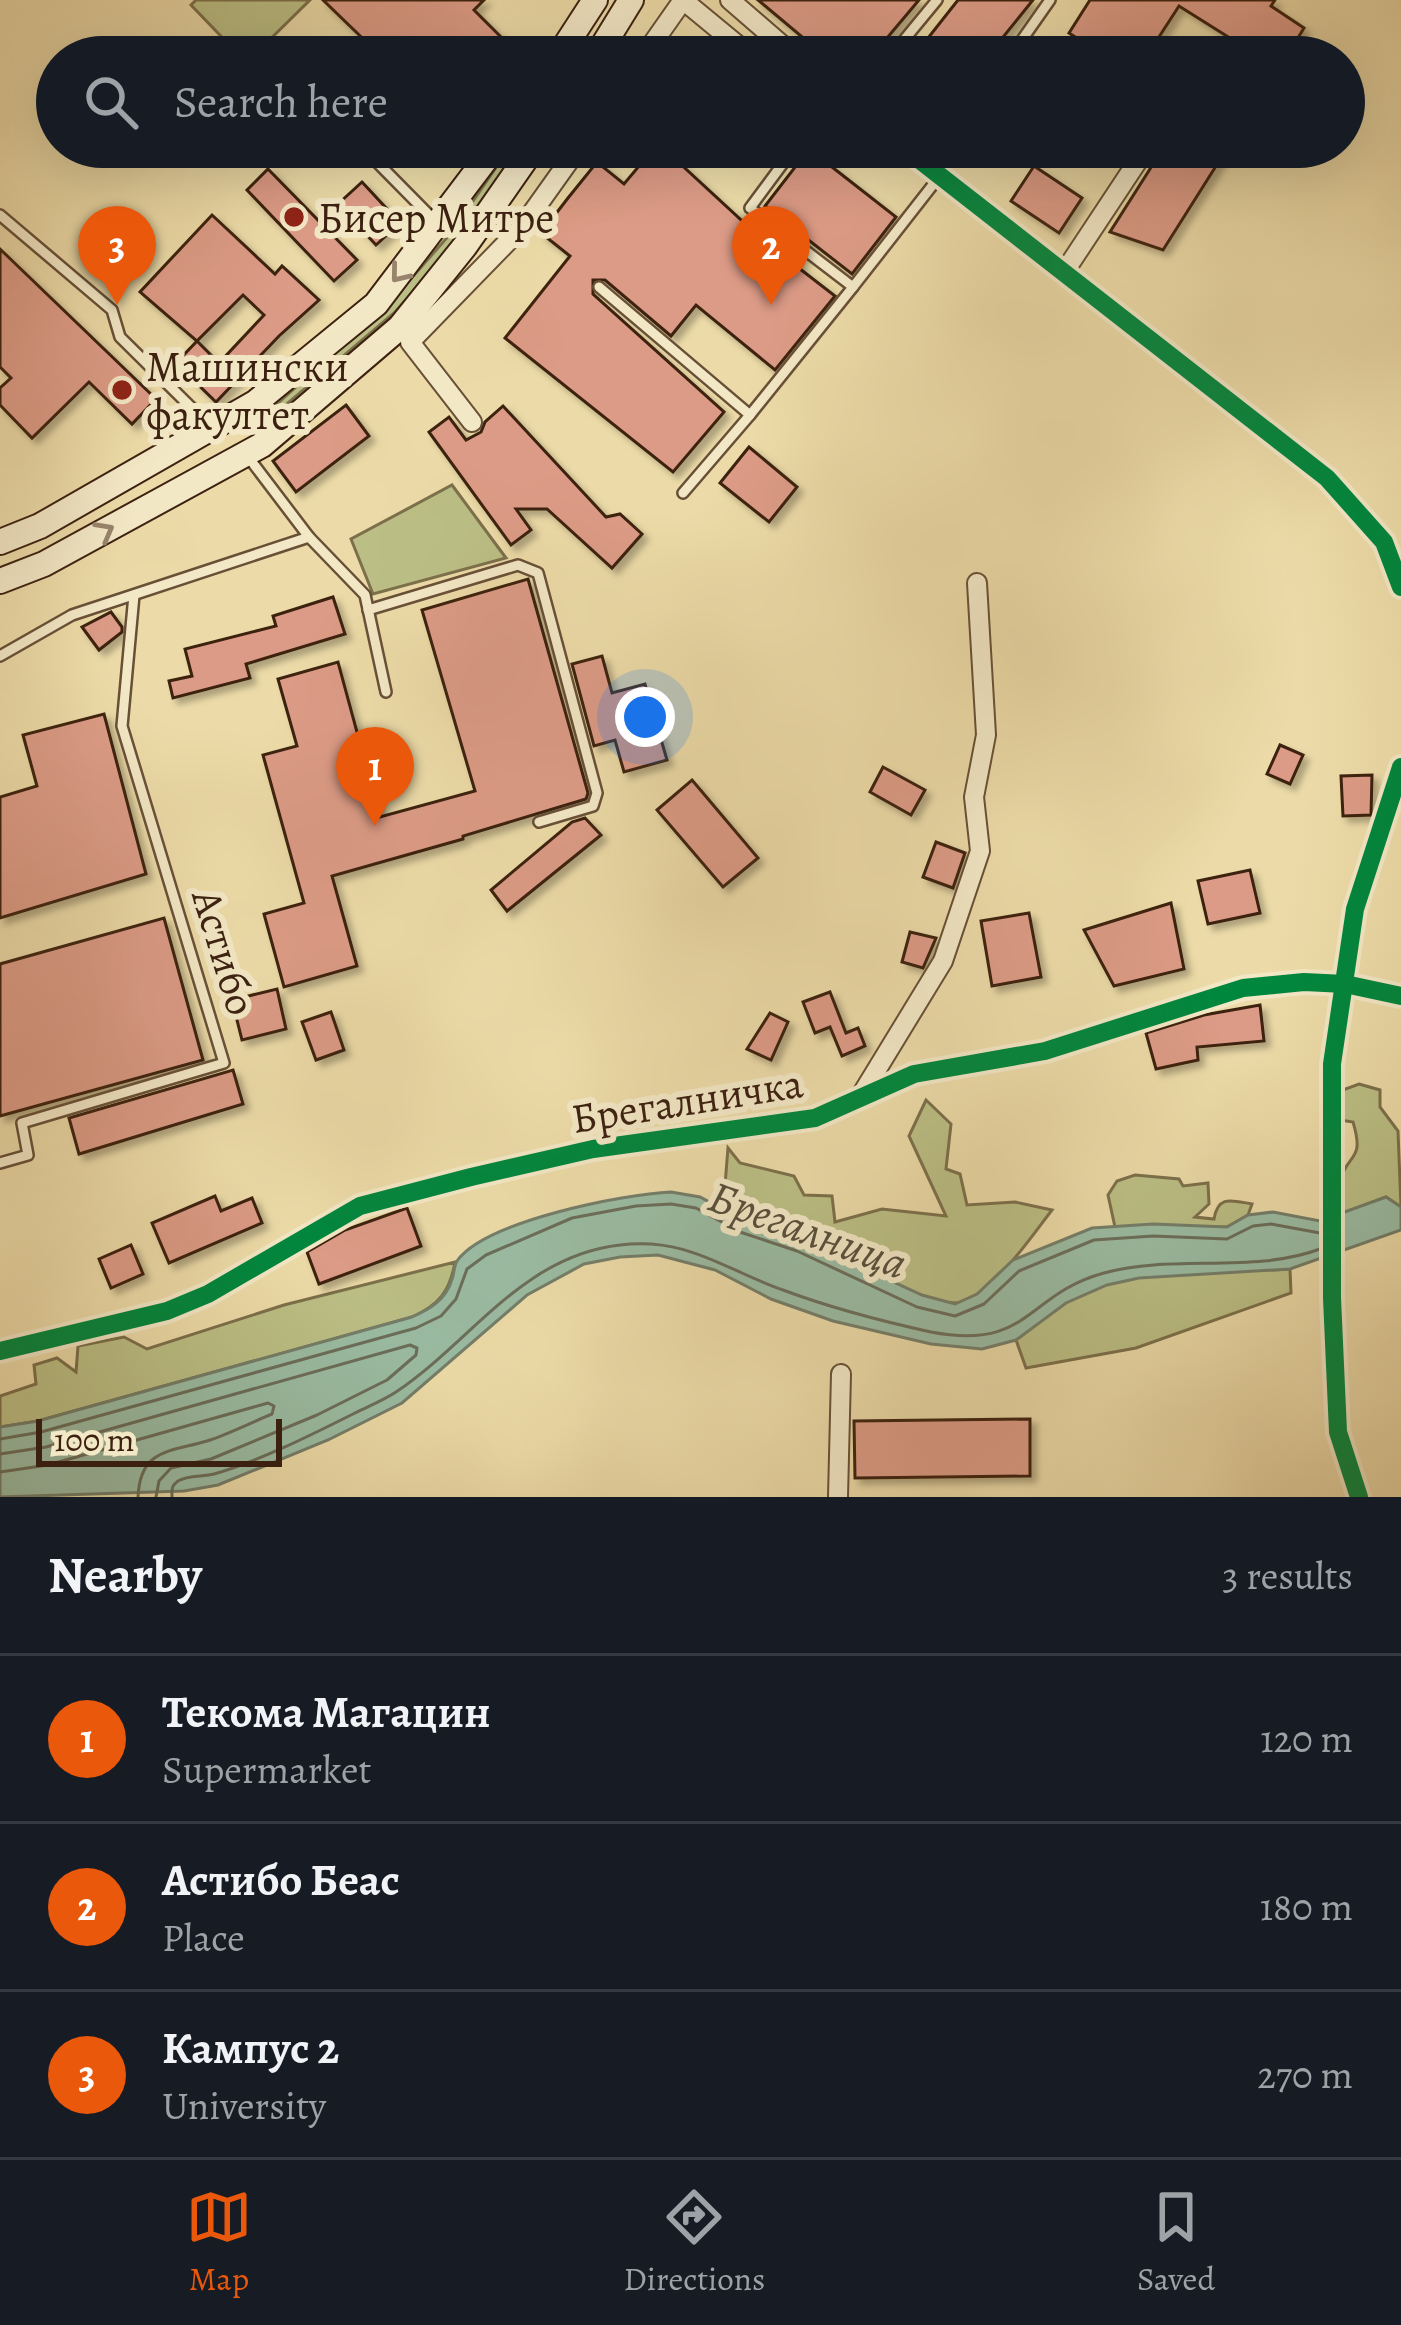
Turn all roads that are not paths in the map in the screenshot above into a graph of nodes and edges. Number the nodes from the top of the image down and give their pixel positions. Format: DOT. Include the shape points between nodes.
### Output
graph roads {
  1 [pos="596,0"];
  2 [pos="631,0"];
  3 [pos="730,0"];
  4 [pos="937,0"];
  5 [pos="1050,0"];
  6 [pos="572,36"];
  7 [pos="609,36"];
  8 [pos="658,36"];
  9 [pos="727,36"];
  10 [pos="772,36"];
  11 [pos="907,36"];
  12 [pos="1025,36"];
  13 [pos="383,168"];
  14 [pos="480,168"];
  15 [pos="519,168"];
  16 [pos="564,168"];
  17 [pos="780,168"];
  18 [pos="929,168"];
  19 [pos="936,168"];
  20 [pos="1133,168"];
  21 [pos="934,172"];
  22 [pos="0,215"];
  23 [pos="439,224"];
  24 [pos="1063,274"];
  25 [pos="599,287"];
  26 [pos="853,287"];
  27 [pos="750,415"];
  28 [pos="472,422"];
  29 [pos="219,424"];
  30 [pos="246,454"];
  31 [pos="683,493"];
  32 [pos="309,537"];
  33 [pos="0,542"];
  34 [pos="0,581"];
  35 [pos="977,583"];
  36 [pos="1401,587"];
  37 [pos="134,595"];
  38 [pos="368,610"];
  39 [pos="0,656"];
  40 [pos="386,692"];
  41 [pos="1401,767"];
  42 [pos="539,822"];
  43 [pos="1345,984"];
  44 [pos="1401,996"];
  45 [pos="858,1101"];
  46 [pos="0,1163"];
  47 [pos="0,1351"];
  48 [pos="841,1374"];
  49 [pos="838,1497"];
  50 [pos="1359,1497"];
  1 -- 6 [label="main road"];
  2 -- 7 [label="main road"];
  3 -- 10 [label="street"];
  4 -- 11 [label="lane"];
  5 -- 12 [label="lane"];
  8 -- 9 [label="street" via="683,0"];
  13 -- 23 [label="lane"];
  14 -- 23 [label="main road"];
  15 -- 30 [label="main road" via="400,327"];
  16 -- 28 [label="street" via="522,227 410,342"];
  17 -- 26 [label="lane" via="750,208"];
  18 -- 21 [label="street"];
  19 -- 21 [label="lane"];
  20 -- 24 [label="street"];
  21 -- 24 [label="street"];
  21 -- 26 [label="lane"];
  22 -- 29 [label="lane" via="112,310 120,337"];
  23 -- 29 [label="main road, one-way" via="376,304"];
  24 -- 36 [label="street" via="1327,478 1384,542"];
  25 -- 27 [label="lane"];
  26 -- 27 [label="lane"];
  27 -- 31 [label="lane"];
  29 -- 30 [label="main road"];
  29 -- 33 [label="main road"];
  30 -- 32 [label="lane"];
  34 -- 30 [label="main road, one-way"];
  32 -- 37 [label="lane"];
  32 -- 38 [label="lane" via="365,596"];
  35 -- 45 [label="street" via="986,735 974,797 980,850 943,961"];
  37 -- 39 [label="lane" via="72,615"];
  37 -- 46 [label="lane, Астибо" via="122,726 224,1064 22,1123 28,1155"];
  38 -- 40 [label="lane"];
  38 -- 42 [label="lane" via="518,566 538,573 597,793 592,806"];
  41 -- 43 [label="street" via="1354,909"];
  43 -- 44 [label="street, Брегалничка"];
  43 -- 45 [label="street, Брегалничка" via="1243,988 1045,1052 914,1074"];
  43 -- 50 [label="street" via="1332,1064 1332,1298 1338,1432"];
  45 -- 47 [label="street, Брегалничка" via="787,1124 593,1149 380,1200 208,1294"];
  48 -- 49 [label="street"];
}
